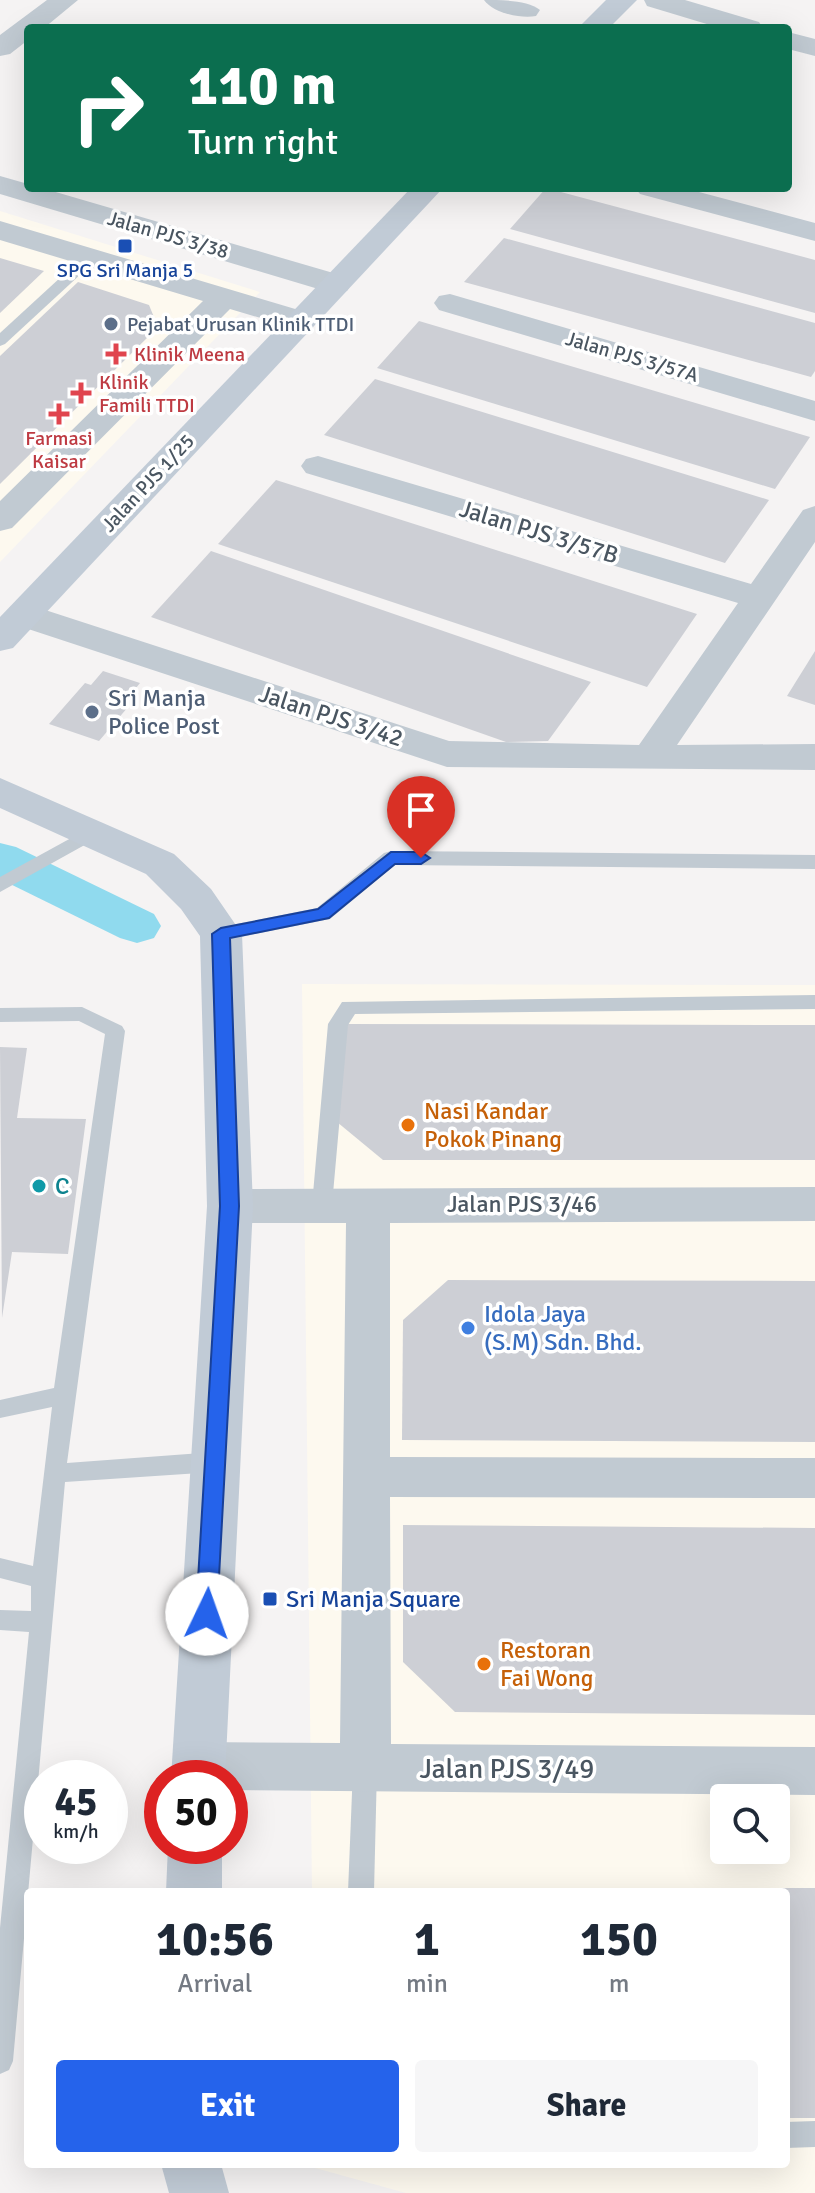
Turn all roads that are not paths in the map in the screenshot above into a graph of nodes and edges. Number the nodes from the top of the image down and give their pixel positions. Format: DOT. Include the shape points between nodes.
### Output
graph roads {
  1 [pos="64,0"];
  2 [pos="497,0"];
  3 [pos="623,0"];
  4 [pos="657,0"];
  5 [pos="526,10"];
  6 [pos="35,24"];
  7 [pos="596,24"];
  8 [pos="736,24"];
  9 [pos="792,41"];
  10 [pos="815,48"];
  11 [pos="0,185"];
  12 [pos="424,192"];
  13 [pos="665,192"];
  14 [pos="0,230"];
  15 [pos="815,232"];
  16 [pos="91,257"];
  17 [pos="336,284"];
  18 [pos="224,298"];
  19 [pos="450,303"];
  20 [pos="301,321"];
  21 [pos="0,341"];
  22 [pos="815,411"];
  23 [pos="318,466"];
  24 [pos="815,517"];
  25 [pos="0,520"];
  26 [pos="759,598"];
  27 [pos="12,627"];
  28 [pos="815,757"];
  29 [pos="649,758"];
  30 [pos="0,792"];
  31 [pos="93,832"];
  32 [pos="815,862"];
  33 [pos="0,885"];
  34 [pos="221,934"];
  35 [pos="815,1002"];
  36 [pos="0,1015"];
  37 [pos="815,1204"];
  38 [pos="345,1205"];
  39 [pos="230,1206"];
  40 [pos="64,1395"];
  41 [pos="0,1409"];
  42 [pos="215,1462"];
  43 [pos="57,1473"];
  44 [pos="367,1477"];
  45 [pos="815,1478"];
  46 [pos="0,1568"];
  47 [pos="43,1579"];
  48 [pos="0,1620"];
  49 [pos="42,1622"];
  50 [pos="199,1760"];
  51 [pos="365,1768"];
  52 [pos="248,1771"];
  53 [pos="815,1771"];
  54 [pos="195,1864"];
  55 [pos="194,1888"];
  56 [pos="361,1888"];
  57 [pos="8,1910"];
  58 [pos="0,2061"];
  59 [pos="815,2134"];
  60 [pos="790,2135"];
  61 [pos="192,2168"];
  62 [pos="199,2193"];
  1 -- 6 [label="street"];
  2 -- 5 [label="street"];
  3 -- 7 [label="main road"];
  4 -- 8 [label="street"];
  9 -- 10 [label="street"];
  11 -- 17 [label="street, Jalan PJS 3/38"];
  12 -- 17 [label="main road, Jalan PJS 1/25"];
  13 -- 15 [label="street"];
  14 -- 16 [label="street, Jalan PJS 3/38"];
  16 -- 18 [label="street, Jalan PJS 3/38"];
  16 -- 21 [label="lane"];
  17 -- 20 [label="main road, Jalan PJS 1/25"];
  18 -- 20 [label="street, Jalan PJS 3/38"];
  18 -- 25 [label="street"];
  19 -- 22 [label="street, Jalan PJS 3/57A"];
  20 -- 27 [label="main road, Jalan PJS 1/25"];
  23 -- 26 [label="street, Jalan PJS 3/57B"];
  24 -- 26 [label="street"];
  26 -- 29 [label="street"];
  27 -- 29 [label="street, Jalan PJS 3/42" via="447,754"];
  28 -- 29 [label="street, Jalan PJS 3/42"];
  30 -- 31 [label="main road"];
  31 -- 33 [label="lane"];
  31 -- 34 [label="main road" via="160,864 196,899"];
  32 -- 34 [label="lane" via="391,858 323,914"];
  34 -- 39 [label="main road"];
  35 -- 38 [label="lane" via="349,1007 338,1024"];
  36 -- 40 [label="lane" via="82,1014 115,1031"];
  37 -- 38 [label="street, Jalan PJS 3/46"];
  38 -- 39 [label="street, Jalan PJS 3/46"];
  38 -- 44 [label="street"];
  39 -- 42 [label="main road"];
  40 -- 41 [label="lane"];
  40 -- 43 [label="lane"];
  42 -- 43 [label="lane"];
  42 -- 50 [label="main road"];
  43 -- 47 [label="lane"];
  44 -- 45 [label="street"];
  44 -- 51 [label="street"];
  46 -- 47 [label="lane"];
  47 -- 49 [label="lane"];
  48 -- 49 [label="lane"];
  49 -- 57 [label="lane"];
  51 -- 52 [label="street, Jalan PJS 3/49"];
  51 -- 53 [label="street, Jalan PJS 3/49"];
  51 -- 56 [label="lane"];
  54 -- 55 [label="main road"];
  57 -- 58 [label="lane"];
  59 -- 60 [label="lane"];
  61 -- 62 [label="main road"];
}
